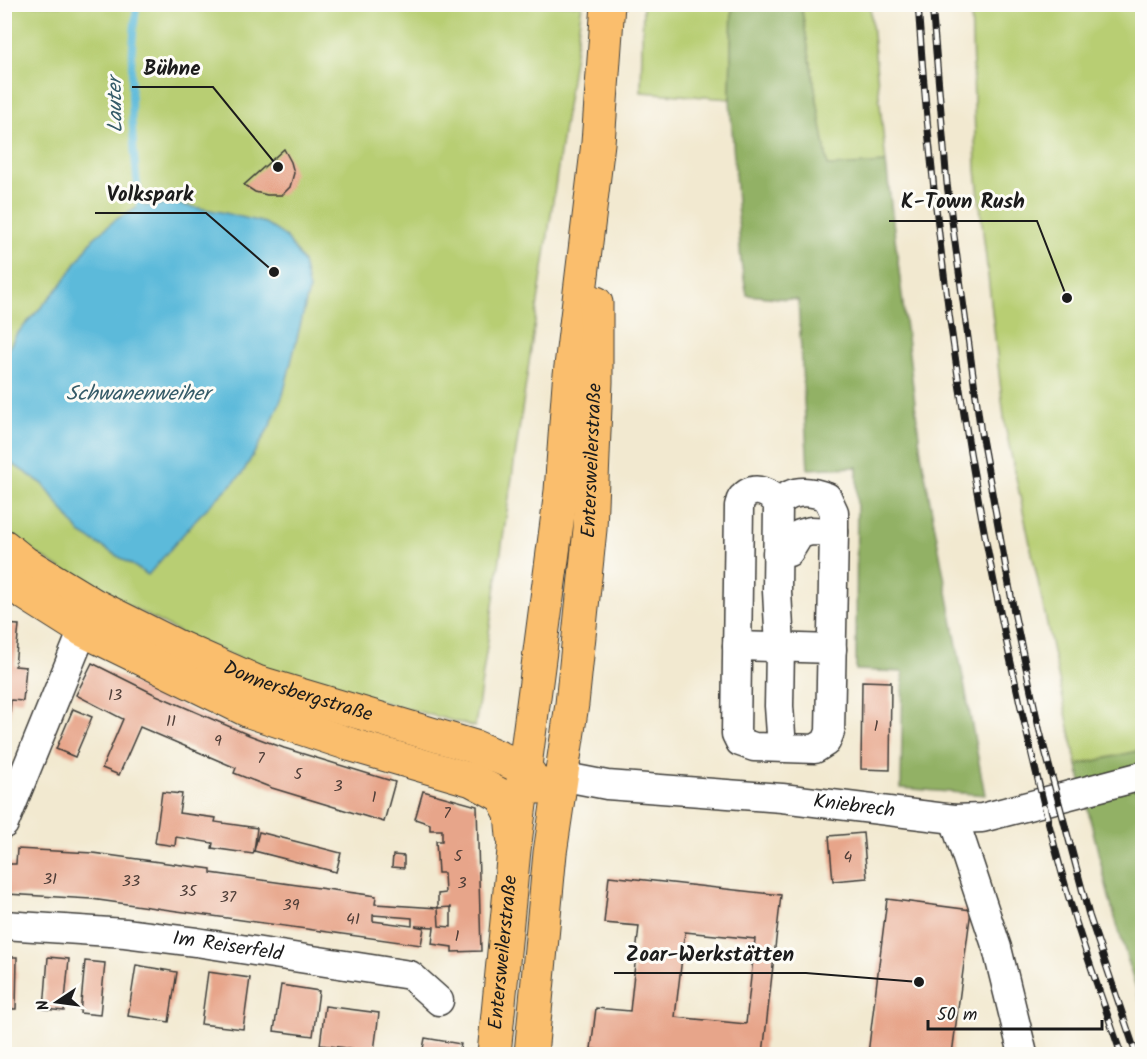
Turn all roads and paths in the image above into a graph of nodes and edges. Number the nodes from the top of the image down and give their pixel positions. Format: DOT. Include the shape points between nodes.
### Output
graph roads {
  1 [pos="608,4"];
  2 [pos="598,143"];
  3 [pos="778,504"];
  4 [pos="834,532"];
  5 [pos="4,546"];
  6 [pos="777,553"];
  7 [pos="4,580"];
  8 [pos="83,630"];
  9 [pos="737,646"];
  10 [pos="780,647"];
  11 [pos="832,649"];
  12 [pos="782,748"];
  13 [pos="526,770"];
  14 [pos="560,776"];
  15 [pos="1143,776"];
  16 [pos="472,780"];
  17 [pos="954,819"];
  18 [pos="4,824"];
  19 [pos="514,850"];
  20 [pos="550,853"];
  21 [pos="4,925"];
  22 [pos="439,1001"];
  23 [pos="494,1054"];
  24 [pos="531,1054"];
  25 [pos="1023,1054"];
  1 -- 2 [label="main road, Entersweilerstraße"];
  2 -- 13 [label="main road, Entersweilerstraße"];
  2 -- 14 [label="main road, Entersweilerstraße" via="590,529 572,704"];
  3 -- 4 [label="street" via="785,496 798,492 827,496 834,512"];
  3 -- 6 [label="street"];
  3 -- 9 [label="street" via="773,496 752,491 743,496 739,506"];
  4 -- 6 [label="street" via="800,534 789,552"];
  4 -- 11 [label="street"];
  5 -- 13 [label="main road, Donnersbergstraße" via="94,605 257,682 475,747"];
  6 -- 10 [label="street"];
  7 -- 8 [label="main road, Donnersbergstraße"];
  8 -- 16 [label="main road, Donnersbergstraße" via="249,711"];
  8 -- 18 [label="street"];
  9 -- 10 [label="street"];
  9 -- 12 [label="street" via="736,734 740,742 754,747"];
  10 -- 11 [label="street"];
  10 -- 12 [label="street"];
  11 -- 12 [label="street" via="830,732 826,742 815,749"];
  13 -- 14 [label="main road"];
  13 -- 16 [label="main road"];
  13 -- 19 [label="main road, Entersweilerstraße"];
  13 -- 20 [label="main road" via="546,805"];
  14 -- 17 [label="street, Kniebrech" via="607,785 782,798"];
  14 -- 20 [label="main road, Entersweilerstraße"];
  15 -- 17 [label="street, Kniebrech" via="982,818"];
  16 -- 19 [label="main road, Donnersbergstraße" via="502,796 511,813"];
  17 -- 25 [label="street" via="997,948"];
  19 -- 23 [label="main road, Entersweilerstraße"];
  20 -- 24 [label="main road, Entersweilerstraße"];
  21 -- 22 [label="street, Im Reiserfeld" via="125,933 410,975"];
}
